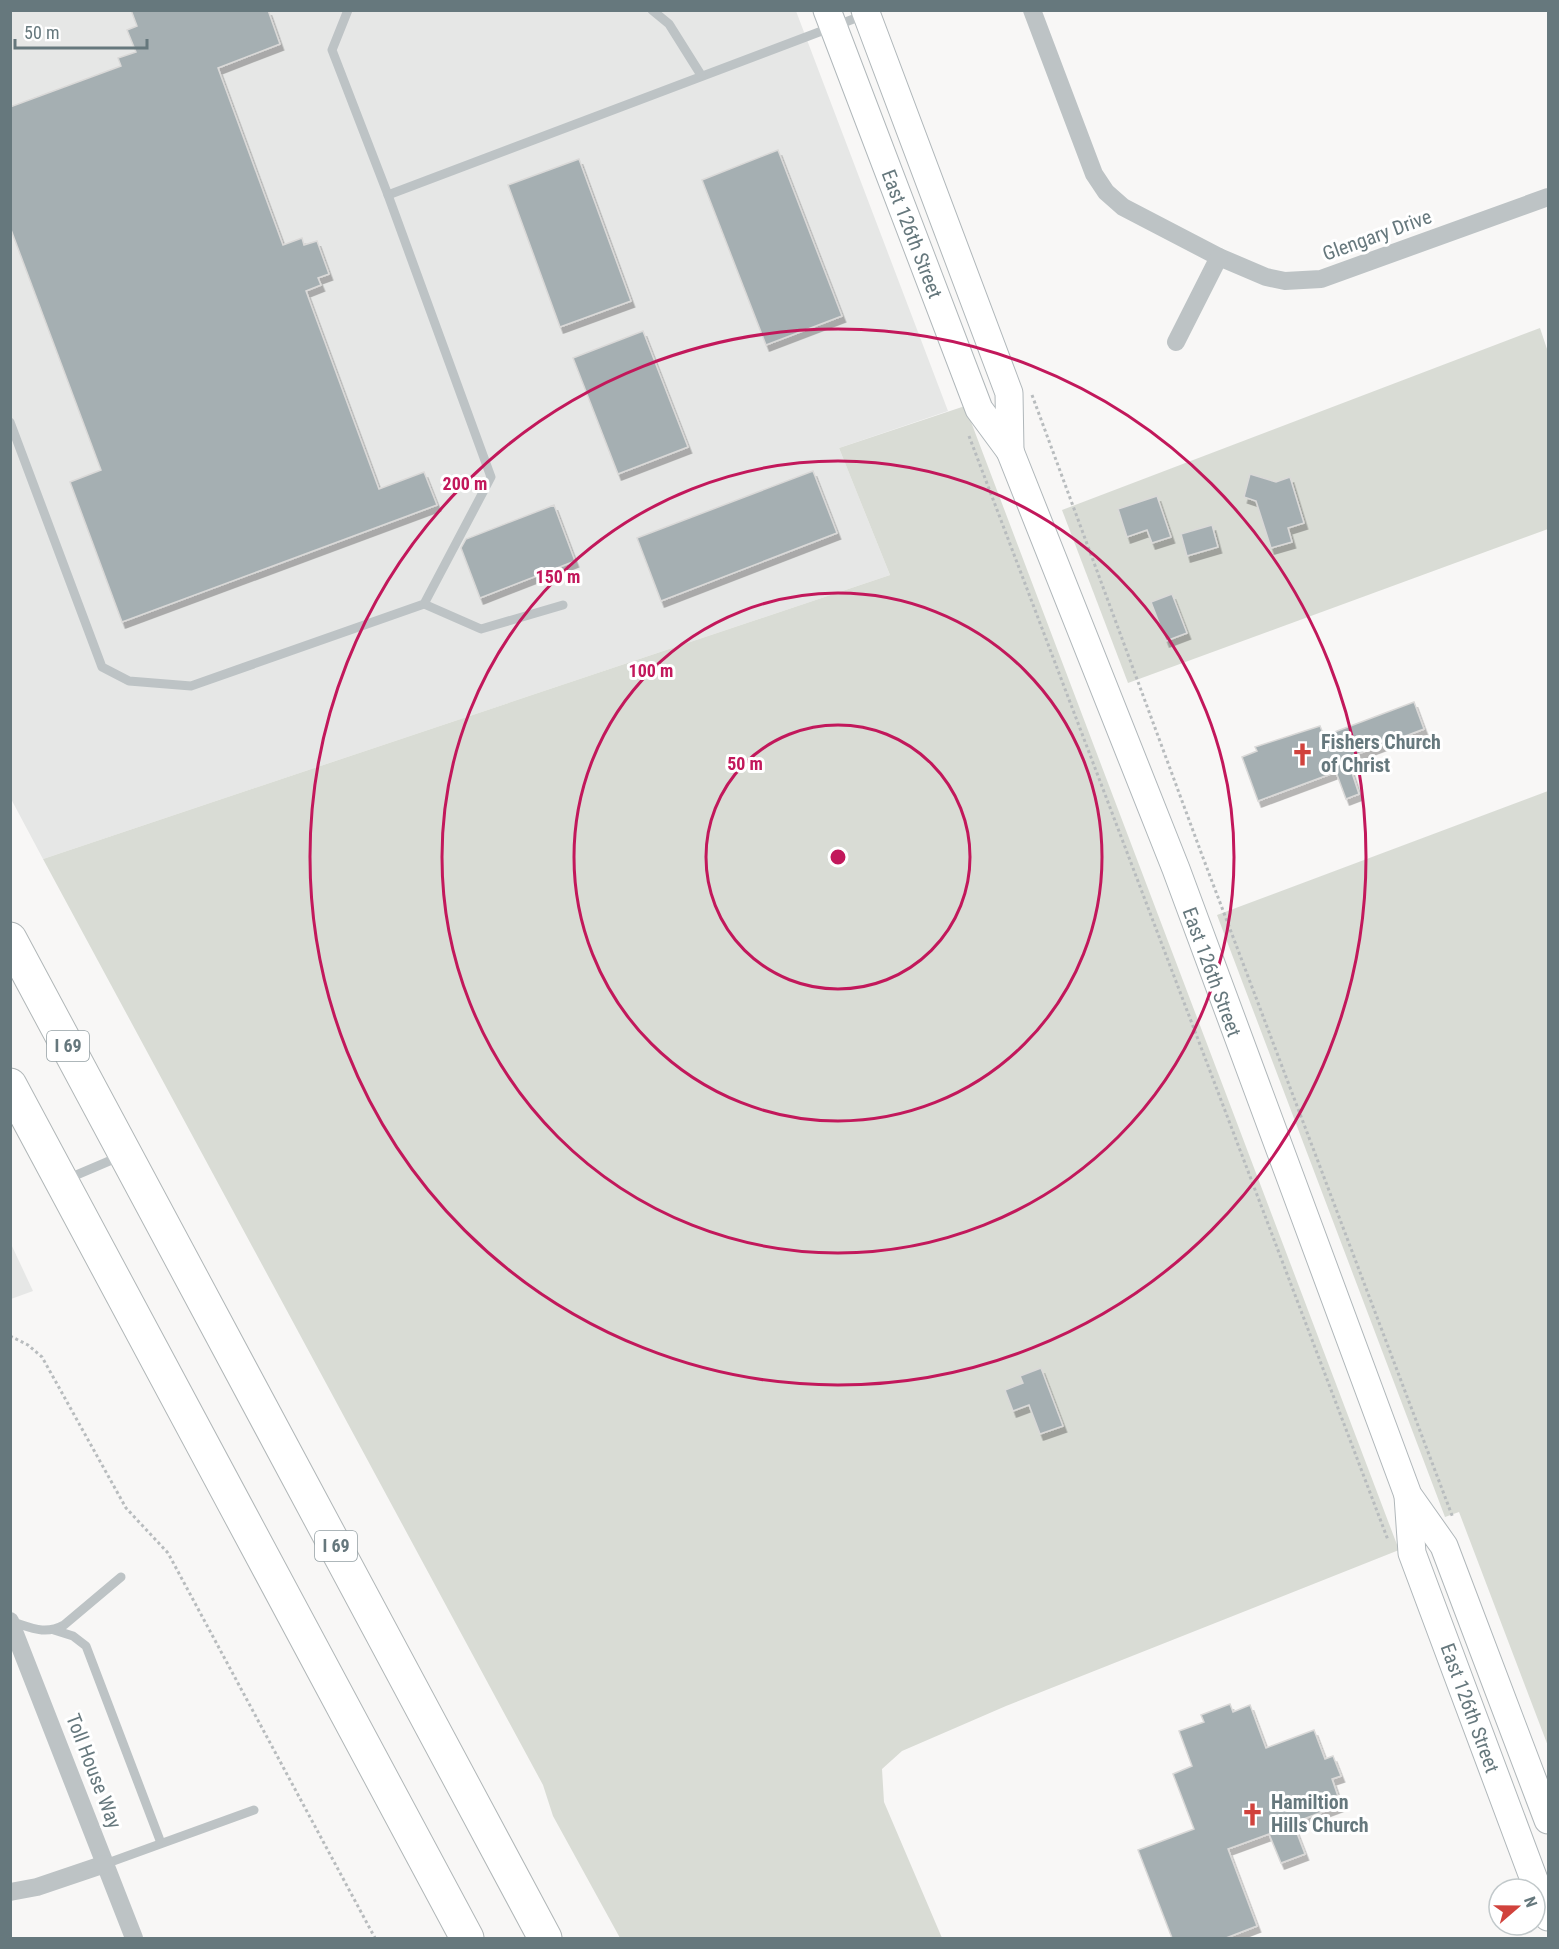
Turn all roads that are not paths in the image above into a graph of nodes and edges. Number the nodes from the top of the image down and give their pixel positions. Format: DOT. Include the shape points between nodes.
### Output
graph roads {
  1 [pos="348,10"];
  2 [pos="652,10"];
  3 [pos="1032,10"];
  4 [pos="868,12"];
  5 [pos="830,18"];
  6 [pos="701,75"];
  7 [pos="388,195"];
  8 [pos="1548,197"];
  9 [pos="1219,257"];
  10 [pos="1176,342"];
  11 [pos="10,422"];
  12 [pos="1010,452"];
  13 [pos="424,604"];
  14 [pos="563,606"];
  15 [pos="10,939"];
  16 [pos="10,1085"];
  17 [pos="126,1154"];
  18 [pos="62,1181"];
  19 [pos="1408,1495"];
  20 [pos="121,1576"];
  21 [pos="12,1621"];
  22 [pos="54,1630"];
  23 [pos="254,1810"];
  24 [pos="1548,1820"];
  25 [pos="161,1844"];
  26 [pos="105,1864"];
  27 [pos="10,1892"];
  28 [pos="1548,1917"];
  29 [pos="134,1938"];
  30 [pos="467,1938"];
  31 [pos="545,1938"];
  1 -- 7 [label="lane" via="332,50"];
  2 -- 6 [label="lane" via="669,24"];
  3 -- 9 [label="street, Glengary Drive" via="1094,174 1106,192 1123,207"];
  4 -- 5 [label="lane"];
  4 -- 12 [label="main road, East 126th Street" via="1009,393"];
  5 -- 6 [label="lane"];
  5 -- 12 [label="main road, East 126th Street" via="979,409"];
  6 -- 7 [label="lane"];
  7 -- 13 [label="lane" via="491,477"];
  8 -- 9 [label="street, Glengary Drive" via="1321,279 1285,281 1266,277"];
  9 -- 10 [label="street"];
  11 -- 13 [label="lane" via="102,667 129,681 191,686"];
  12 -- 19 [label="main road, East 126th Street" via="1176,869"];
  13 -- 14 [label="lane" via="481,629"];
  15 -- 17 [label="highway, I 69"];
  16 -- 18 [label="highway"];
  17 -- 18 [label="lane"];
  17 -- 31 [label="highway, I 69"];
  18 -- 30 [label="highway"];
  19 -- 24 [label="main road, East 126th Street" via="1444,1546"];
  19 -- 28 [label="main road, East 126th Street" via="1412,1553"];
  20 -- 22 [label="lane"];
  21 -- 22 [label="lane" via="44,1632"];
  21 -- 26 [label="street, Toll House Way"];
  22 -- 25 [label="lane" via="73,1636 86,1646"];
  23 -- 25 [label="lane"];
  25 -- 26 [label="lane"];
  26 -- 27 [label="street" via="38,1887"];
  26 -- 29 [label="street, Toll House Way"];
}
